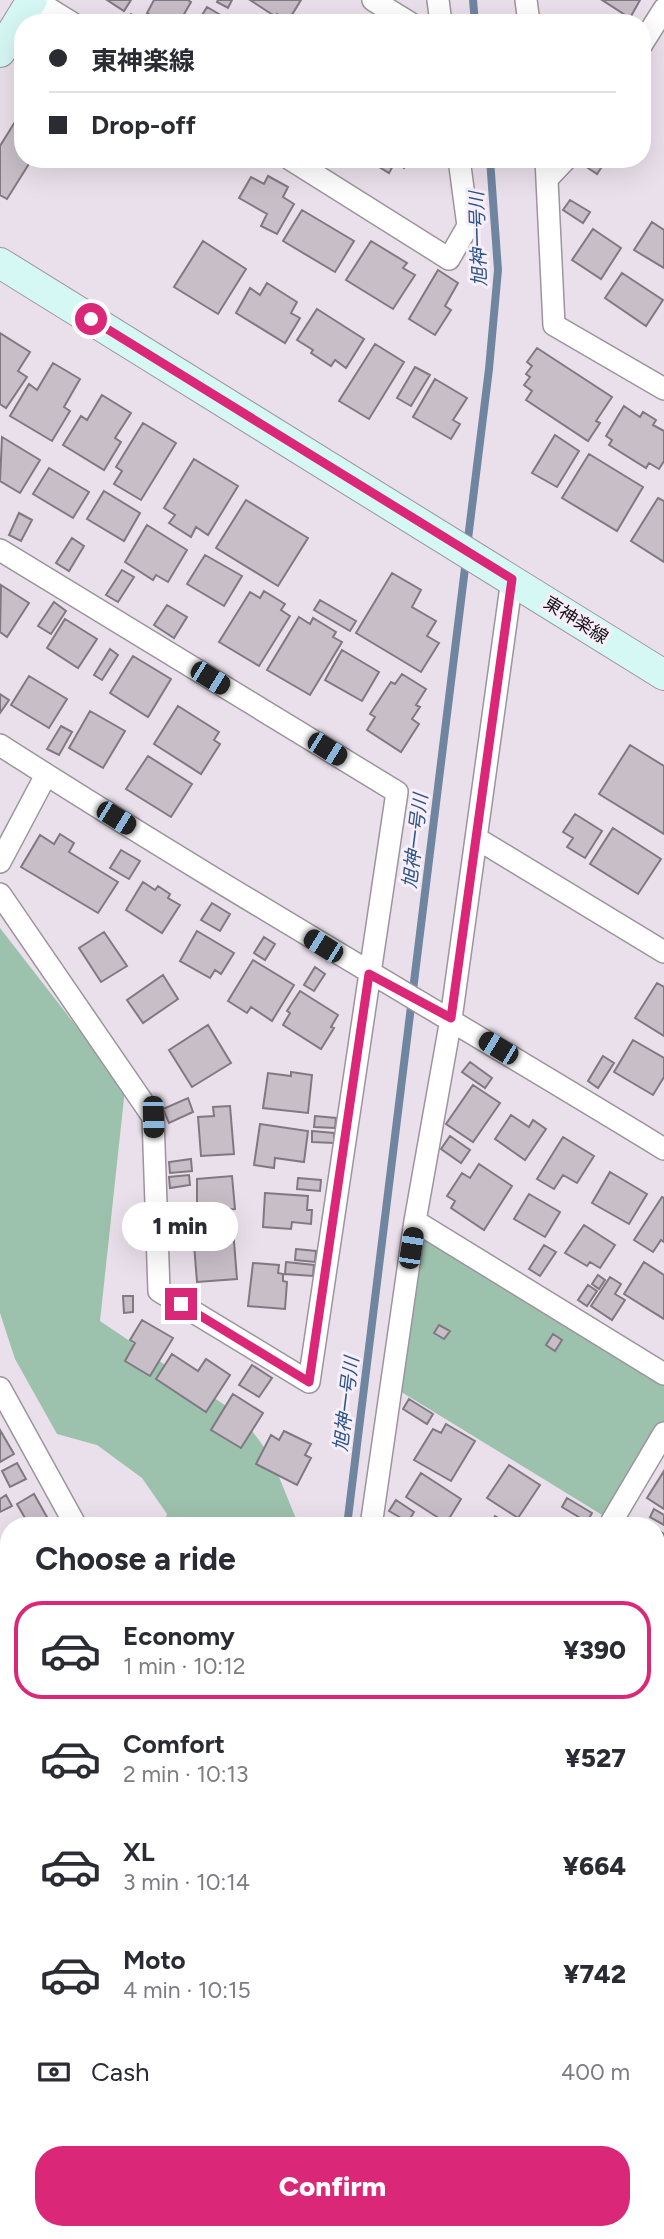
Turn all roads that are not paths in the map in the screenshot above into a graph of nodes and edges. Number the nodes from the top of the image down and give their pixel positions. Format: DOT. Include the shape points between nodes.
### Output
graph roads {
  1 [pos="33,0"];
  2 [pos="373,0"];
  3 [pos="664,9"];
  4 [pos="57,14"];
  5 [pos="396,14"];
  6 [pos="14,30"];
  7 [pos="651,30"];
  8 [pos="0,52"];
  9 [pos="304,168"];
  10 [pos="460,168"];
  11 [pos="547,169"];
  12 [pos="0,263"];
  13 [pos="663,386"];
  14 [pos="0,550"];
  15 [pos="500,572"];
  16 [pos="664,675"];
  17 [pos="0,745"];
  18 [pos="46,775"];
  19 [pos="476,838"];
  20 [pos="0,862"];
  21 [pos="0,894"];
  22 [pos="664,952"];
  23 [pos="369,974"];
  24 [pos="451,1018"];
  25 [pos="664,1149"];
  26 [pos="415,1221"];
  27 [pos="664,1374"];
  28 [pos="0,1388"];
  29 [pos="664,1433"];
  30 [pos="71,1517"];
  31 [pos="372,1517"];
  32 [pos="614,1517"];
  1 -- 4 [label="street"];
  2 -- 5 [label="street"];
  3 -- 7 [label="street"];
  6 -- 8 [label="main road"];
  9 -- 10 [label="street" via="449,259 468,226"];
  11 -- 13 [label="street" via="554,324"];
  12 -- 15 [label="main road, 東神楽線"];
  14 -- 23 [label="street" via="397,792"];
  15 -- 16 [label="main road, 東神楽線"];
  15 -- 19 [label="street"];
  17 -- 18 [label="street"];
  18 -- 20 [label="street"];
  18 -- 23 [label="street"];
  19 -- 22 [label="street"];
  19 -- 24 [label="street"];
  21 -- 23 [label="street" via="153,1117 159,1291 309,1382"];
  23 -- 24 [label="street"];
  24 -- 25 [label="street"];
  24 -- 26 [label="street"];
  26 -- 27 [label="street"];
  26 -- 31 [label="street"];
  28 -- 30 [label="street"];
  29 -- 32 [label="street"];
}
